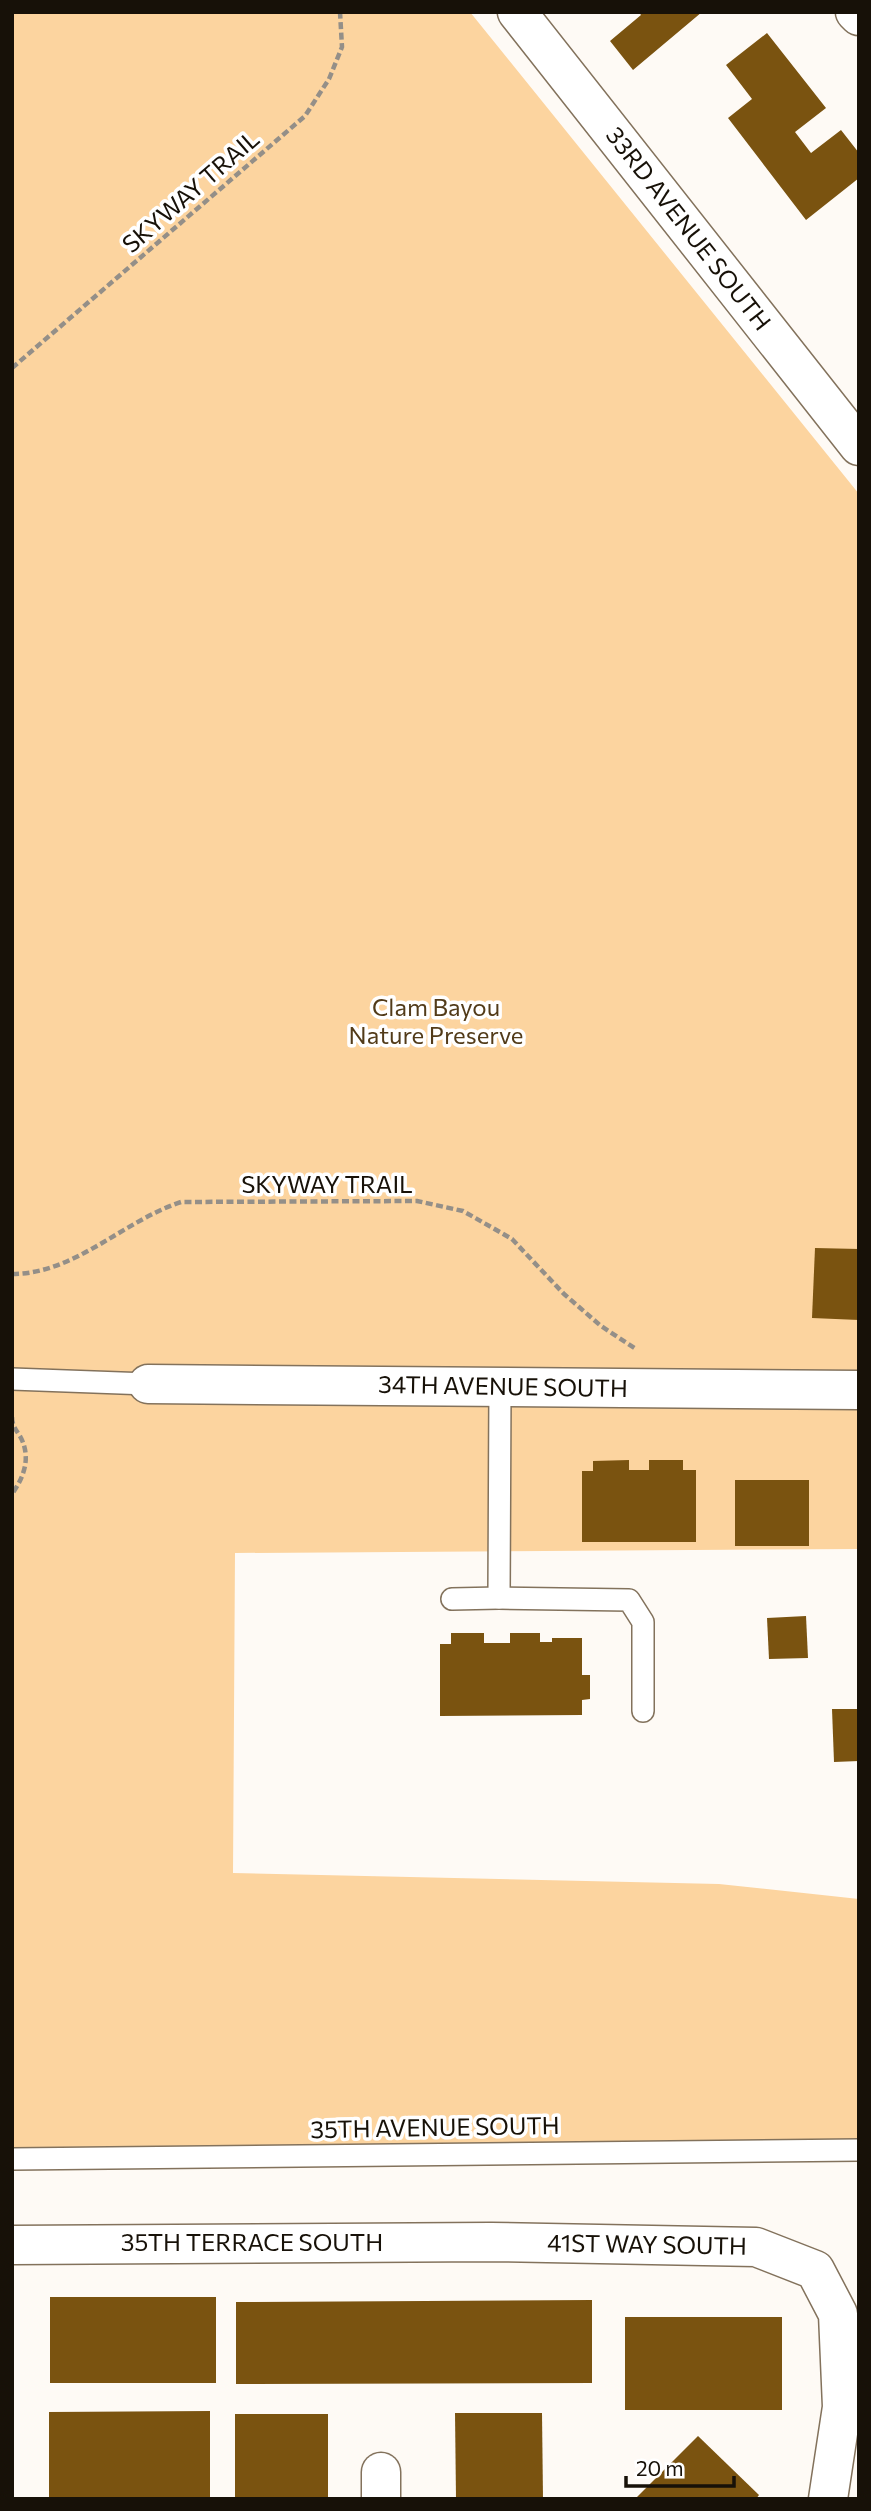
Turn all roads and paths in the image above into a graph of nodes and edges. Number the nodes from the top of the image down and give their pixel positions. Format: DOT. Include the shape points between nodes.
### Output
graph roads {
  1 [pos="340,12"];
  2 [pos="517,12"];
  3 [pos="12,368"];
  4 [pos="859,446"];
  5 [pos="12,1275"];
  6 [pos="640,1351"];
  7 [pos="12,1379"];
  8 [pos="148,1384"];
  9 [pos="499,1387"];
  10 [pos="859,1391"];
  11 [pos="12,1417"];
  12 [pos="12,1494"];
  13 [pos="499,1598"];
  14 [pos="452,1599"];
  15 [pos="643,1711"];
  16 [pos="859,2150"];
  17 [pos="12,2159"];
  18 [pos="492,2242"];
  19 [pos="12,2245"];
  20 [pos="828,2499"];
  1 -- 3 [label="path, SKYWAY TRAIL" via="342,47 329,79 305,116"];
  2 -- 4 [label="street, 33RD AVENUE SOUTH"];
  5 -- 6 [label="path, SKYWAY TRAIL" via="67,1262 181,1202 417,1201 463,1211 512,1240 564,1294"];
  7 -- 8 [label="lane"];
  8 -- 9 [label="street, 34TH AVENUE SOUTH"];
  9 -- 10 [label="street, 34TH AVENUE SOUTH"];
  9 -- 13 [label="lane"];
  11 -- 12 [label="path" via="26,1462"];
  13 -- 14 [label="lane"];
  13 -- 15 [label="lane" via="629,1600 643,1622"];
  16 -- 17 [label="lane, 35TH AVENUE SOUTH"];
  18 -- 19 [label="street, 35TH TERRACE SOUTH"];
  18 -- 20 [label="street, 41ST WAY SOUTH" via="756,2247 814,2270 838,2314 842,2407"];
}
